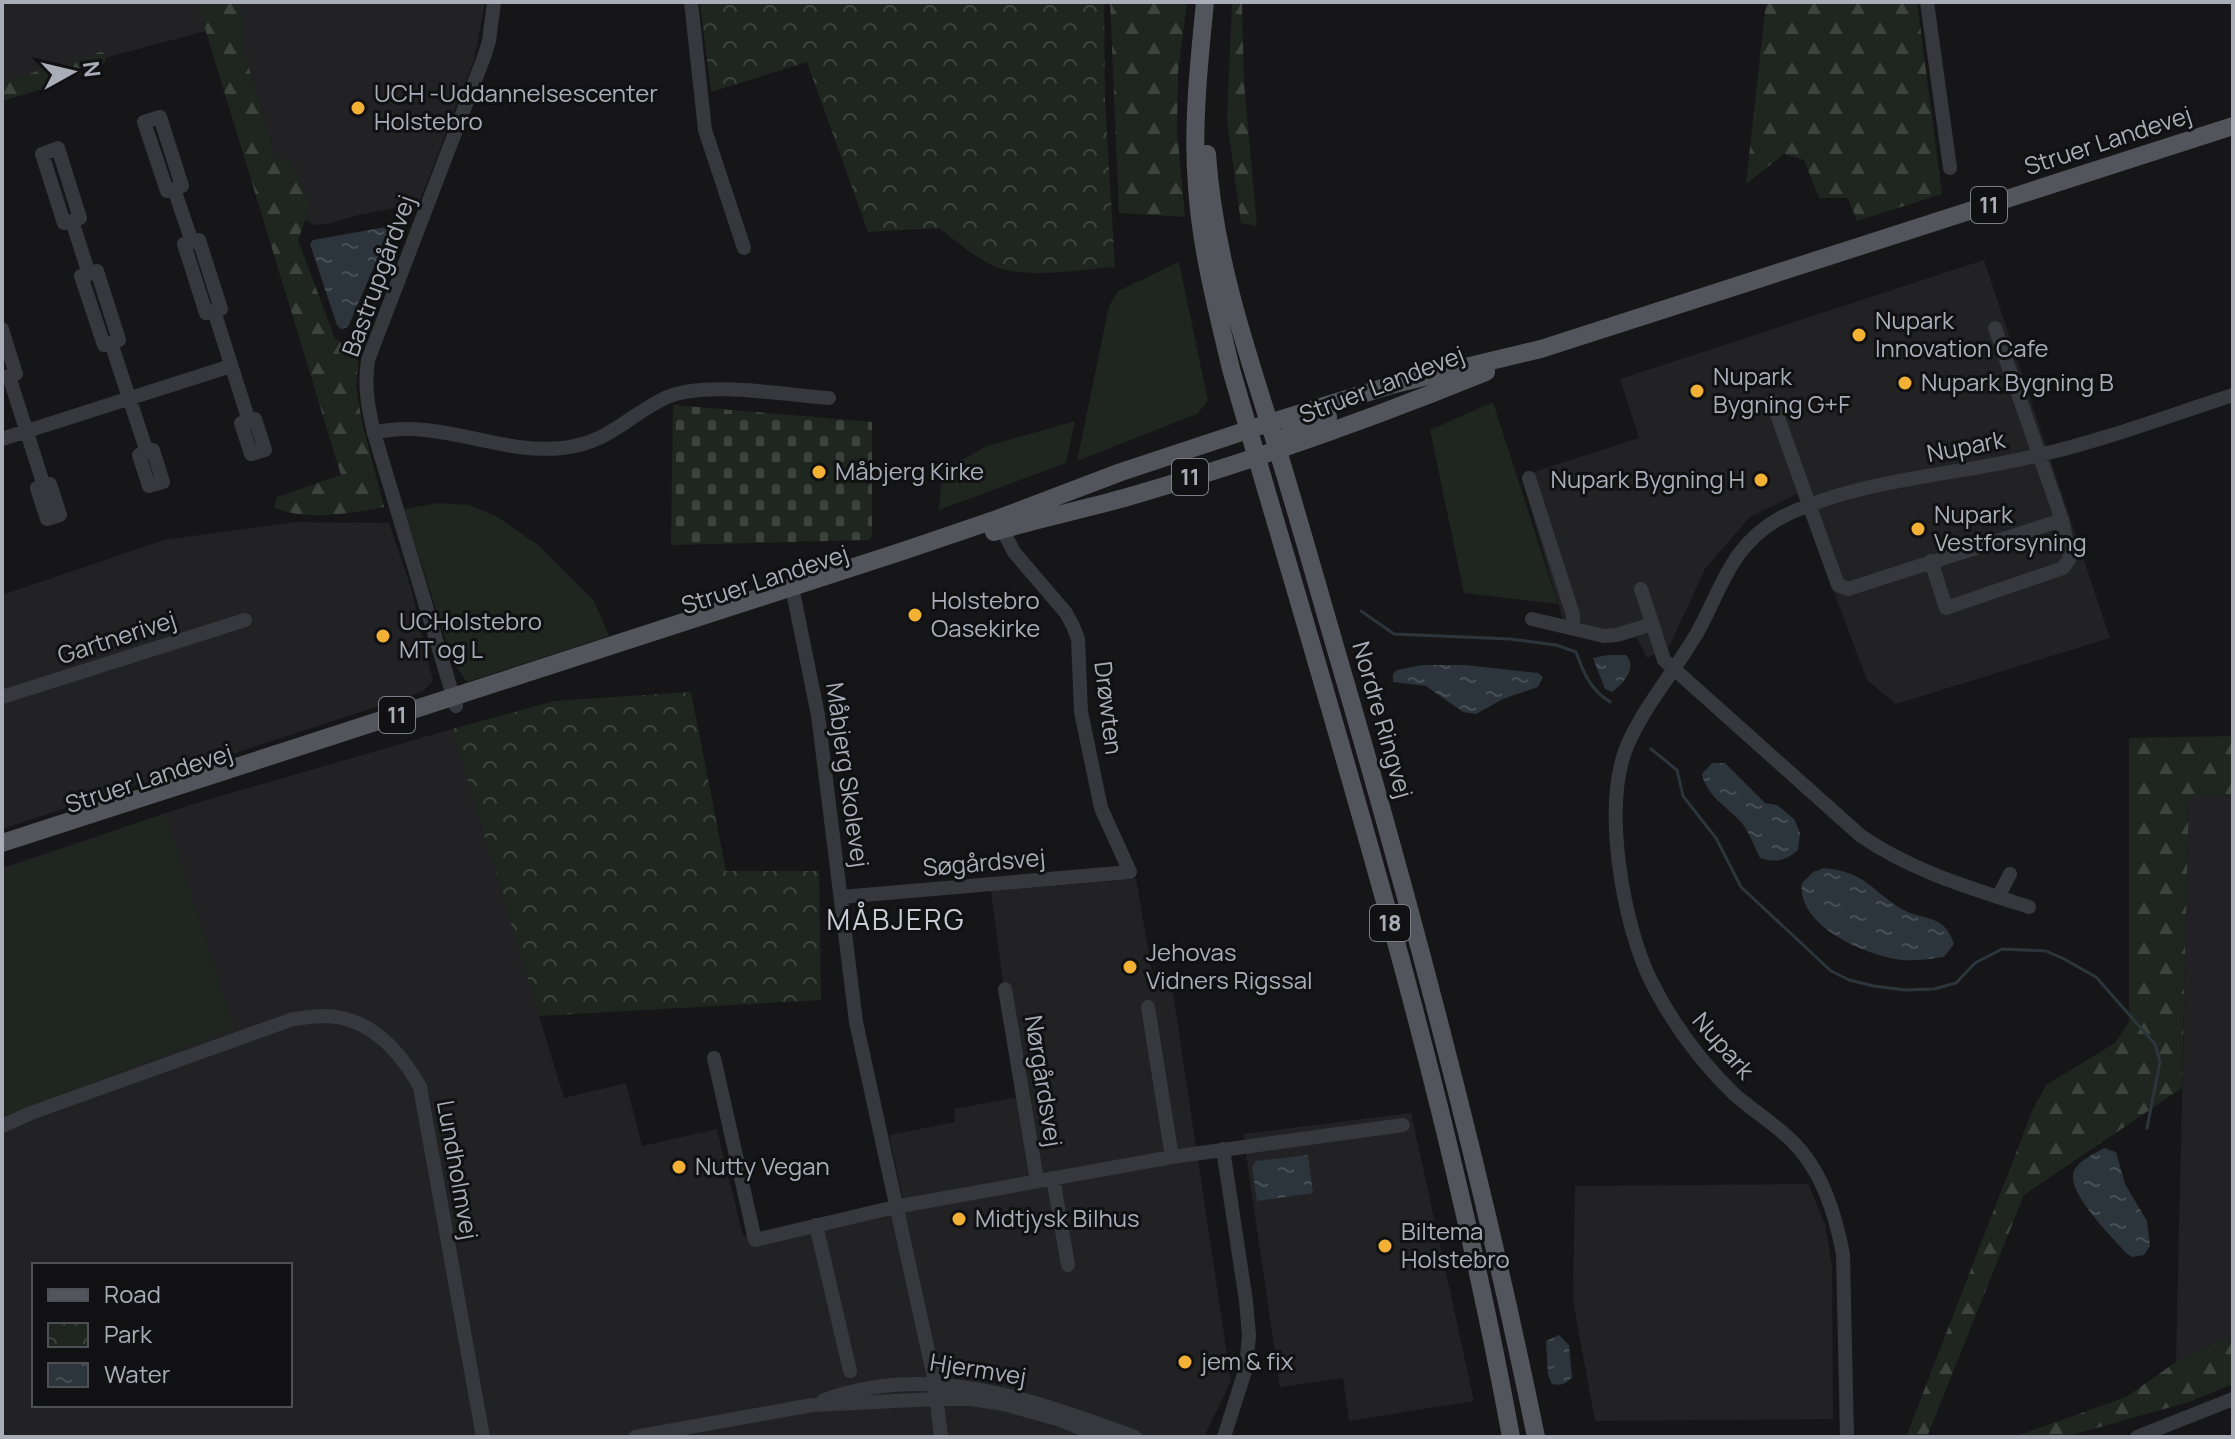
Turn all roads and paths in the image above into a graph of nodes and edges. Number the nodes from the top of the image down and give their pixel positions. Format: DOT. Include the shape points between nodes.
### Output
graph roads {
  1 [pos="494,2"];
  2 [pos="691,2"];
  3 [pos="1927,2"];
  4 [pos="1205,8"];
  5 [pos="2233,126"];
  6 [pos="1950,168"];
  7 [pos="174,189"];
  8 [pos="72,221"];
  9 [pos="744,248"];
  10 [pos="1995,328"];
  11 [pos="2,329"];
  12 [pos="1541,349"];
  13 [pos="231,366"];
  14 [pos="6,377"];
  15 [pos="2233,395"];
  16 [pos="129,398"];
  17 [pos="829,398"];
  18 [pos="1772,401"];
  19 [pos="249,421"];
  20 [pos="27,431"];
  21 [pos="374,433"];
  22 [pos="2,439"];
  23 [pos="1265,444"];
  24 [pos="147,452"];
  25 [pos="2038,456"];
  26 [pos="1529,478"];
  27 [pos="44,486"];
  28 [pos="1808,505"];
  29 [pos="2062,520"];
  30 [pos="1000,524"];
  31 [pos="1931,561"];
  32 [pos="1641,589"];
  33 [pos="793,591"];
  34 [pos="1532,619"];
  35 [pos="245,620"];
  36 [pos="1652,624"];
  37 [pos="1573,628"];
  38 [pos="1674,671"];
  39 [pos="2,697"];
  40 [pos="454,701"];
  41 [pos="2,843"];
  42 [pos="2,852"];
  43 [pos="1130,872"];
  44 [pos="2010,874"];
  45 [pos="841,897"];
  46 [pos="1998,897"];
  47 [pos="2029,907"];
  48 [pos="1005,989"];
  49 [pos="1148,1007"];
  50 [pos="714,1058"];
  51 [pos="1403,1125"];
  52 [pos="2,1126"];
  53 [pos="1223,1149"];
  54 [pos="1172,1157"];
  55 [pos="1053,1178"];
  56 [pos="1037,1180"];
  57 [pos="895,1207"];
  58 [pos="816,1225"];
  59 [pos="1068,1265"];
  60 [pos="1495,1354"];
  61 [pos="850,1371"];
  62 [pos="935,1383"];
  63 [pos="937,1399"];
  64 [pos="2233,1399"];
  65 [pos="812,1405"];
  66 [pos="483,1437"];
  67 [pos="635,1437"];
  68 [pos="941,1437"];
  69 [pos="1102,1437"];
  70 [pos="1135,1437"];
  71 [pos="1224,1437"];
  72 [pos="1511,1437"];
  73 [pos="1521,1437"];
  74 [pos="1536,1437"];
  75 [pos="1847,1437"];
  76 [pos="2137,1437"];
  1 -- 21 [label="street, Bastrupgårdvej" via="484,57 368,360 366,403"];
  2 -- 9 [label="street" via="705,130"];
  3 -- 6 [label="street"];
  4 -- 23 [label="main road, Nordre Ringvej" via="1205,123 1217,236 1262,403"];
  4 -- 23 [label="main road, Nordre Ringvej" via="1195,143 1203,244 1231,369"];
  5 -- 12 [label="main road, Struer Landevej / 11"];
  7 -- 7 [label="street" via="182,186 160,117 144,122 167,191"];
  7 -- 13 [label="street" via="192,242 184,244 206,313 214,311"];
  8 -- 8 [label="street" via="80,218 58,148 42,154 64,223"];
  8 -- 16 [label="street" via="89,274 81,276"];
  10 -- 25 [label="street, Nupark"];
  11 -- 14 [label="street" via="16,374"];
  12 -- 23 [label="main road, Struer Landevej / 11" via="1402,406"];
  12 -- 23 [label="main road, Struer Landevej / 11" via="1427,377"];
  13 -- 16 [label="street"];
  13 -- 19 [label="street"];
  14 -- 20 [label="street"];
  15 -- 25 [label="street, Nupark"];
  16 -- 20 [label="street"];
  16 -- 24 [label="street"];
  17 -- 21 [label="street" via="688,391 667,397 609,435 558,449 412,428"];
  18 -- 28 [label="street"];
  20 -- 22 [label="street"];
  20 -- 27 [label="street"];
  21 -- 40 [label="street, Bastrupgårdvej"];
  23 -- 30 [label="main road, Struer Landevej / 11" via="1084,508"];
  23 -- 30 [label="main road, Struer Landevej / 11" via="1229,437 1121,472"];
  23 -- 60 [label="main road, Nordre Ringvej / 18" via="1263,483 1366,832 1433,1084"];
  23 -- 74 [label="main road, Nordre Ringvej / 18" via="1330,629 1387,826 1456,1080"];
  25 -- 28 [label="street, Nupark"];
  25 -- 29 [label="street, Nupark"];
  26 -- 37 [label="street"];
  28 -- 31 [label="street" via="1838,585 1848,589"];
  28 -- 38 [label="street, Nupark" via="1759,532 1738,555"];
  29 -- 31 [label="street"];
  29 -- 31 [label="street, Nupark" via="2070,558 2063,568 1946,608"];
  30 -- 33 [label="main road, Struer Landevej / 11"];
  30 -- 43 [label="street, Drøwten" via="1014,552 1066,613 1078,639 1081,712 1101,808"];
  32 -- 36 [label="street"];
  33 -- 40 [label="main road, Struer Landevej / 11"];
  33 -- 45 [label="street, Måbjerg Skolevej" via="818,715"];
  34 -- 37 [label="street"];
  35 -- 39 [label="street, Gartnerivej"];
  36 -- 37 [label="street" via="1610,636"];
  36 -- 38 [label="street" via="1664,660"];
  38 -- 46 [label="street" via="1861,836 1922,871"];
  38 -- 75 [label="street, Nupark" via="1638,724 1620,772 1618,847 1629,921 1650,979 1674,1022 1734,1094 1791,1141 1828,1197 1843,1254"];
  40 -- 41 [label="main road, Struer Landevej / 11"];
  40 -- 42 [label="main road, Struer Landevej / 11"];
  43 -- 45 [label="street, Søgårdsvej"];
  44 -- 46 [label="street"];
  45 -- 57 [label="street, Måbjerg Skolevej" via="856,1022"];
  46 -- 47 [label="street"];
  48 -- 56 [label="street, Nørgårdsvej"];
  49 -- 54 [label="street"];
  50 -- 58 [label="street" via="755,1240"];
  51 -- 53 [label="street, Nørgårdsvej"];
  52 -- 66 [label="street, Lundholmvej" via="293,1019 326,1016 357,1024 386,1040 420,1087"];
  53 -- 54 [label="street, Nørgårdsvej"];
  53 -- 71 [label="street" via="1249,1335 1246,1368"];
  54 -- 55 [label="street, Nørgårdsvej"];
  55 -- 56 [label="street, Nørgårdsvej"];
  55 -- 59 [label="street, Nørgårdsvej"];
  56 -- 57 [label="street, Nørgårdsvej"];
  57 -- 58 [label="street"];
  57 -- 62 [label="street, Måbjerg Skolevej"];
  58 -- 61 [label="street"];
  60 -- 72 [label="main road, Nordre Ringvej / 18"];
  60 -- 73 [label="main road" via="1513,1397"];
  62 -- 63 [label="street, Måbjerg Skolevej"];
  62 -- 65 [label="street, Hjermvej" via="903,1382"];
  62 -- 70 [label="street, Hjermvej" via="1017,1397"];
  63 -- 65 [label="street, Hjermvej"];
  63 -- 68 [label="street, Måbjerg Skolevej"];
  63 -- 69 [label="street, Hjermvej" via="1004,1404"];
  64 -- 76 [label="street"];
  65 -- 67 [label="street, Hjermvej"];
}
